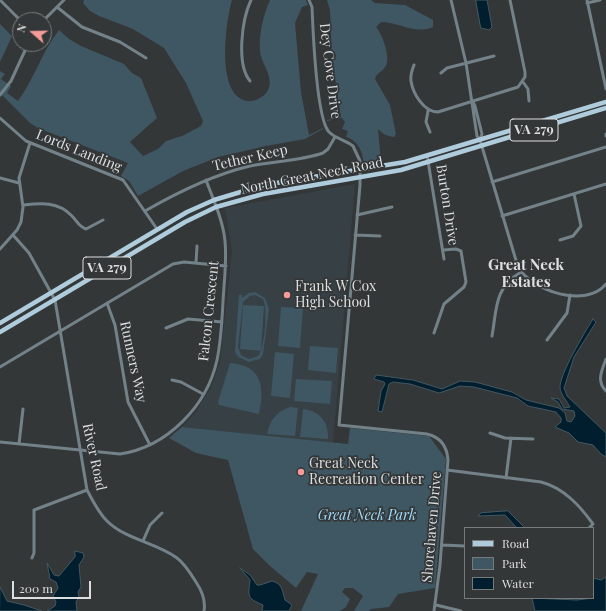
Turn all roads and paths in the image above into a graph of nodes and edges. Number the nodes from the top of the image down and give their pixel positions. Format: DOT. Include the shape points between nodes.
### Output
graph roads {
  1 [pos="0,0"];
  2 [pos="64,0"];
  3 [pos="251,0"];
  4 [pos="309,0"];
  5 [pos="451,0"];
  6 [pos="510,0"];
  7 [pos="600,0"];
  8 [pos="587,1"];
  9 [pos="57,7"];
  10 [pos="12,12"];
  11 [pos="52,12"];
  12 [pos="25,52"];
  13 [pos="494,56"];
  14 [pos="146,58"];
  15 [pos="466,63"];
  16 [pos="414,65"];
  17 [pos="606,68"];
  18 [pos="602,69"];
  19 [pos="441,73"];
  20 [pos="250,81"];
  21 [pos="523,82"];
  22 [pos="606,89"];
  23 [pos="0,95"];
  24 [pos="529,101"];
  25 [pos="473,102"];
  26 [pos="606,102"];
  27 [pos="606,108"];
  28 [pos="428,110"];
  29 [pos="0,118"];
  30 [pos="430,132"];
  31 [pos="335,137"];
  32 [pos="480,140"];
  33 [pos="30,143"];
  34 [pos="482,146"];
  35 [pos="606,147"];
  36 [pos="428,156"];
  37 [pos="429,162"];
  38 [pos="360,170"];
  39 [pos="360,176"];
  40 [pos="0,178"];
  41 [pos="206,180"];
  42 [pos="492,182"];
  43 [pos="19,183"];
  44 [pos="606,184"];
  45 [pos="574,194"];
  46 [pos="214,200"];
  47 [pos="23,205"];
  48 [pos="216,207"];
  49 [pos="392,207"];
  50 [pos="145,211"];
  51 [pos="357,215"];
  52 [pos="502,216"];
  53 [pos="103,220"];
  54 [pos="157,230"];
  55 [pos="13,235"];
  56 [pos="355,235"];
  57 [pos="380,236"];
  58 [pos="560,240"];
  59 [pos="198,246"];
  60 [pos="0,249"];
  61 [pos="443,250"];
  62 [pos="444,259"];
  63 [pos="196,263"];
  64 [pos="226,266"];
  65 [pos="521,272"];
  66 [pos="606,284"];
  67 [pos="52,292"];
  68 [pos="570,295"];
  69 [pos="55,300"];
  70 [pos="107,303"];
  71 [pos="222,322"];
  72 [pos="0,323"];
  73 [pos="166,328"];
  74 [pos="61,330"];
  75 [pos="0,332"];
  76 [pos="434,333"];
  77 [pos="492,336"];
  78 [pos="547,340"];
  79 [pos="606,358"];
  80 [pos="0,367"];
  81 [pos="172,380"];
  82 [pos="606,391"];
  83 [pos="203,394"];
  84 [pos="23,409"];
  85 [pos="490,433"];
  86 [pos="511,438"];
  87 [pos="533,439"];
  88 [pos="0,442"];
  89 [pos="19,444"];
  90 [pos="150,445"];
  91 [pos="80,450"];
  92 [pos="447,470"];
  93 [pos="506,478"];
  94 [pos="87,490"];
  95 [pos="162,513"];
  96 [pos="590,527"];
  97 [pos="143,541"];
  98 [pos="442,545"];
  99 [pos="464,546"];
  100 [pos="32,558"];
  101 [pos="436,605"];
  102 [pos="204,611"];
  103 [pos="434,611"];
  104 [pos="461,611"];
  1 -- 10 [label="street"];
  2 -- 9 [label="street"];
  3 -- 20 [label="street" via="243,28 242,45 244,68"];
  4 -- 31 [label="street, Dey Cove Drive" via="312,7 318,84 324,121 327,129"];
  5 -- 15 [label="street"];
  6 -- 21 [label="street" via="525,72"];
  7 -- 8 [label="street"];
  8 -- 18 [label="street"];
  9 -- 11 [label="street"];
  9 -- 14 [label="street" via="82,28 120,42"];
  12 -- 23 [label="street" via="16,73"];
  13 -- 15 [label="street"];
  15 -- 19 [label="street" via="447,68"];
  15 -- 25 [label="street"];
  16 -- 28 [label="street" via="411,81 422,105"];
  17 -- 18 [label="street"];
  18 -- 22 [label="street"];
  21 -- 24 [label="street" via="528,89"];
  21 -- 25 [label="street" via="512,90"];
  25 -- 28 [label="street" via="438,112"];
  25 -- 32 [label="street" via="474,126"];
  26 -- 32 [label="main road, North Great Neck Road / VA 279"];
  27 -- 34 [label="main road, North Great Neck Road / VA 279"];
  28 -- 30 [label="street" via="426,122"];
  29 -- 33 [label="street, Lords Landing" via="18,136"];
  31 -- 38 [label="street, Dey Cove Drive" via="355,148"];
  31 -- 41 [label="street, Tether Keep" via="326,152 249,166"];
  32 -- 34 [label="street"];
  32 -- 36 [label="main road, North Great Neck Road / VA 279"];
  33 -- 43 [label="street"];
  33 -- 50 [label="street, Lords Landing" via="121,179"];
  34 -- 37 [label="main road, North Great Neck Road / VA 279"];
  34 -- 42 [label="street"];
  35 -- 42 [label="street"];
  36 -- 37 [label="street, Burton Drive"];
  36 -- 38 [label="main road, North Great Neck Road / VA 279"];
  37 -- 39 [label="main road, North Great Neck Road / VA 279" via="401,170"];
  37 -- 61 [label="street, Burton Drive"];
  38 -- 39 [label="street, Dey Cove Drive"];
  38 -- 46 [label="main road, North Great Neck Road / VA 279" via="264,185"];
  39 -- 48 [label="main road, North Great Neck Road / VA 279" via="263,194"];
  39 -- 51 [label="street, Shorehaven Drive"];
  40 -- 43 [label="street"];
  41 -- 46 [label="street, Falcon Crescent"];
  41 -- 50 [label="street, Tether Keep"];
  42 -- 52 [label="street"];
  43 -- 47 [label="street"];
  44 -- 45 [label="street"];
  45 -- 52 [label="street"];
  45 -- 58 [label="street" via="581,226 573,236"];
  46 -- 48 [label="street, Falcon Crescent"];
  46 -- 54 [label="main road, North Great Neck Road / VA 279"];
  47 -- 53 [label="street" via="43,203 58,206 86,229"];
  47 -- 55 [label="street" via="21,222"];
  48 -- 64 [label="street, Falcon Crescent" via="225,240"];
  48 -- 69 [label="main road, North Great Neck Road / VA 279" via="185,222"];
  49 -- 51 [label="street"];
  50 -- 54 [label="street, Lords Landing"];
  51 -- 56 [label="street, Shorehaven Drive"];
  52 -- 65 [label="street"];
  54 -- 67 [label="main road, North Great Neck Road / VA 279"];
  55 -- 60 [label="street"];
  55 -- 67 [label="street, River Road" via="26,248"];
  56 -- 57 [label="street"];
  56 -- 92 [label="street, Shorehaven Drive" via="339,425 435,436 446,449"];
  59 -- 63 [label="street"];
  61 -- 62 [label="street, Burton Drive"];
  61 -- 76 [label="street" via="462,251 466,282 464,287 444,304"];
  63 -- 64 [label="street"];
  63 -- 70 [label="street" via="174,264"];
  64 -- 71 [label="street, Falcon Crescent"];
  65 -- 68 [label="street" via="527,279 544,289"];
  65 -- 77 [label="street" via="508,280 501,291"];
  66 -- 68 [label="street" via="595,292"];
  67 -- 69 [label="street, River Road"];
  67 -- 72 [label="main road, North Great Neck Road / VA 279"];
  68 -- 78 [label="street" via="567,313"];
  69 -- 74 [label="street, River Road"];
  69 -- 75 [label="main road, North Great Neck Road / VA 279"];
  70 -- 74 [label="street"];
  70 -- 90 [label="street, Runners Way" via="115,324 128,402"];
  71 -- 73 [label="street" via="188,320"];
  71 -- 83 [label="street, Falcon Crescent" via="217,360"];
  74 -- 80 [label="street"];
  74 -- 91 [label="street, River Road"];
  79 -- 82 [label="street" via="600,380"];
  81 -- 83 [label="street"];
  83 -- 90 [label="street, Falcon Crescent" via="174,430"];
  84 -- 89 [label="street"];
  85 -- 86 [label="street"];
  86 -- 87 [label="street"];
  86 -- 93 [label="street"];
  88 -- 89 [label="street, Falcon Crescent"];
  89 -- 91 [label="street, Falcon Crescent"];
  90 -- 91 [label="street, Falcon Crescent" via="120,454"];
  91 -- 94 [label="street, River Road"];
  92 -- 93 [label="street"];
  92 -- 98 [label="street, Shorehaven Drive"];
  93 -- 96 [label="street" via="541,482 556,487 582,509 593,524"];
  94 -- 97 [label="street, River Road" via="96,508 107,521"];
  94 -- 100 [label="street" via="34,510"];
  95 -- 97 [label="street" via="150,525"];
  97 -- 102 [label="street, River Road" via="178,558 202,590"];
  98 -- 99 [label="street"];
  98 -- 101 [label="street, Shorehaven Drive"];
  101 -- 103 [label="street, Shorehaven Drive"];
  101 -- 104 [label="street"];
}
